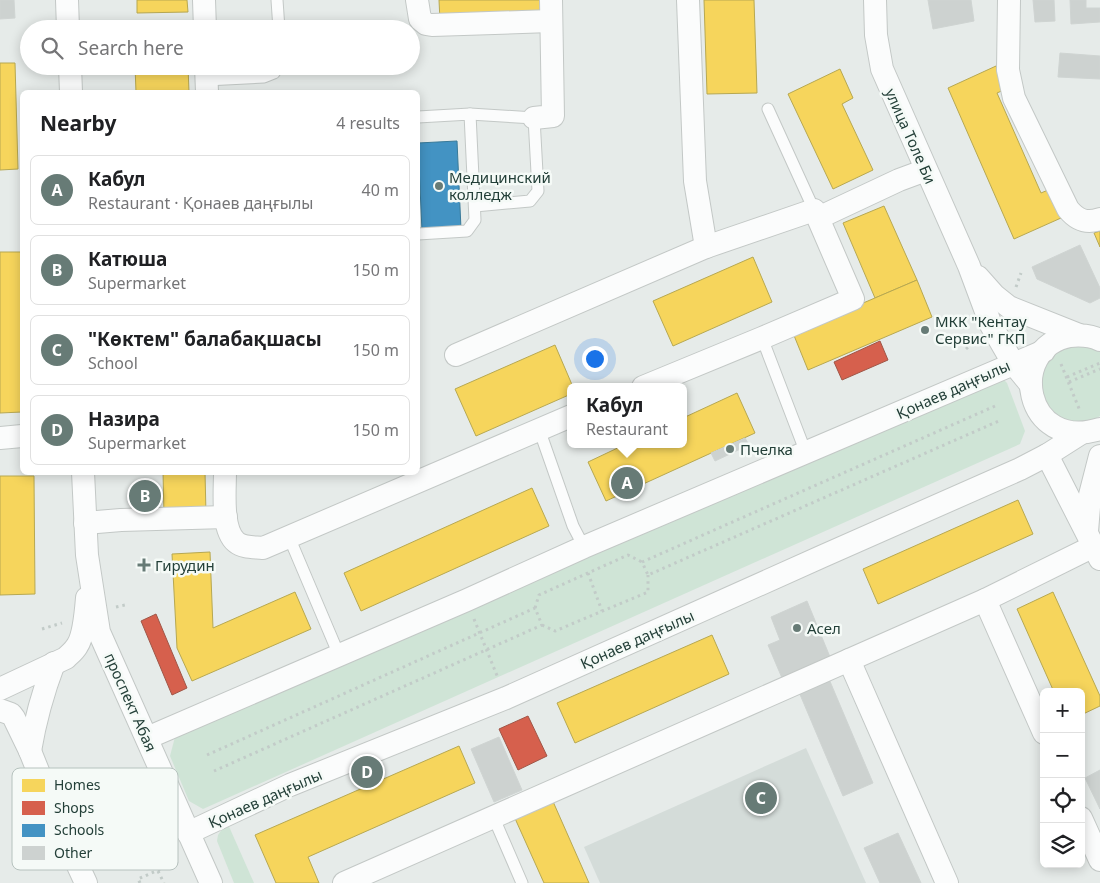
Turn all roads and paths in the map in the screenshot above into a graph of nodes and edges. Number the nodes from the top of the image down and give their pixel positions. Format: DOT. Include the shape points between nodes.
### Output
graph roads {
  1 [pos="67,0"];
  2 [pos="204,0"];
  3 [pos="277,0"];
  4 [pos="417,0"];
  5 [pos="688,0"];
  6 [pos="875,0"];
  7 [pos="1009,0"];
  8 [pos="551,11"];
  9 [pos="68,20"];
  10 [pos="204,20"];
  11 [pos="278,20"];
  12 [pos="70,75"];
  13 [pos="269,75"];
  14 [pos="206,80"];
  15 [pos="71,90"];
  16 [pos="768,109"];
  17 [pos="470,114"];
  18 [pos="420,117"];
  19 [pos="534,118"];
  20 [pos="926,170"];
  21 [pos="475,206"];
  22 [pos="816,214"];
  23 [pos="1100,219"];
  24 [pos="420,234"];
  25 [pos="706,247"];
  26 [pos="969,266"];
  27 [pos="762,338"];
  28 [pos="1094,338"];
  29 [pos="1047,348"];
  30 [pos="456,354"];
  31 [pos="1013,363"];
  32 [pos="1100,363"];
  33 [pos="1100,369"];
  34 [pos="1067,376"];
  35 [pos="1069,382"];
  36 [pos="653,383"];
  37 [pos="1031,385"];
  38 [pos="995,406"];
  39 [pos="567,418"];
  40 [pos="1000,420"];
  41 [pos="539,429"];
  42 [pos="1090,432"];
  43 [pos="20,436"];
  44 [pos="0,438"];
  45 [pos="806,453"];
  46 [pos="1047,455"];
  47 [pos="1100,456"];
  48 [pos="84,475"];
  49 [pos="225,475"];
  50 [pos="226,517"];
  51 [pos="85,523"];
  52 [pos="289,537"];
  53 [pos="1093,545"];
  54 [pos="584,547"];
  55 [pos="87,555"];
  56 [pos="642,562"];
  57 [pos="588,573"];
  58 [pos="648,575"];
  59 [pos="467,600"];
  60 [pos="985,600"];
  61 [pos="535,608"];
  62 [pos="602,611"];
  63 [pos="542,625"];
  64 [pos="480,633"];
  65 [pos="487,650"];
  66 [pos="339,655"];
  67 [pos="849,660"];
  68 [pos="54,663"];
  69 [pos="0,689"];
  70 [pos="506,698"];
  71 [pos="0,710"];
  72 [pos="1040,724"];
  73 [pos="147,738"];
  74 [pos="30,751"];
  75 [pos="207,755"];
  76 [pos="37,768"];
  77 [pos="160,768"];
  78 [pos="214,771"];
  79 [pos="178,810"];
  80 [pos="493,816"];
  81 [pos="1083,823"];
  82 [pos="188,833"];
  83 [pos="1100,860"];
  84 [pos="80,870"];
  85 [pos="158,871"];
  86 [pos="86,883"];
  87 [pos="164,883"];
  88 [pos="211,883"];
  89 [pos="344,883"];
  90 [pos="522,883"];
  91 [pos="948,883"];
  1 -- 9 [label="street"];
  2 -- 10 [label="street"];
  3 -- 11 [label="lane"];
  4 -- 8 [label="street" via="420,19 432,25"];
  5 -- 25 [label="street" via="696,181"];
  6 -- 20 [label="street, улица Толе Би" via="876,35 882,68"];
  7 -- 23 [label="street" via="1008,70 1014,98 1068,209 1082,221"];
  8 -- 19 [label="street" via="553,116"];
  12 -- 15 [label="street"];
  13 -- 14 [label="lane"];
  16 -- 22 [label="lane"];
  17 -- 18 [label="lane"];
  17 -- 19 [label="lane"];
  17 -- 21 [label="lane"];
  19 -- 21 [label="lane" via="538,191 535,196 530,202"];
  20 -- 22 [label="street"];
  20 -- 26 [label="street, улица Толе Би"];
  21 -- 24 [label="lane" via="475,220 468,231"];
  22 -- 25 [label="street"];
  22 -- 27 [label="street" via="854,299"];
  25 -- 30 [label="street"];
  26 -- 28 [label="street, улица Толе Би" via="994,295 1009,306"];
  26 -- 31 [label="street, улица Толе Би" via="991,325"];
  27 -- 36 [label="street"];
  27 -- 45 [label="lane"];
  28 -- 29 [label="street, Қонаев даңғылы" via="1064,338"];
  29 -- 31 [label="street, Қонаев даңғылы"];
  29 -- 34 [label="path"];
  29 -- 37 [label="street, Қонаев даңғылы" via="1032,372"];
  31 -- 37 [label="street, улица Толе Би"];
  31 -- 45 [label="street, Қонаев даңғылы"];
  32 -- 34 [label="path"];
  33 -- 35 [label="path"];
  34 -- 35 [label="path"];
  35 -- 42 [label="path"];
  37 -- 42 [label="street, Қонаев даңғылы" via="1037,409 1055,427 1067,432"];
  38 -- 56 [label="path"];
  39 -- 41 [label="street"];
  40 -- 58 [label="path"];
  41 -- 52 [label="street"];
  41 -- 54 [label="lane" via="573,526"];
  42 -- 46 [label="street, Қонаев даңғылы"];
  43 -- 44 [label="street"];
  45 -- 54 [label="street, Қонаев даңғылы"];
  46 -- 53 [label="street"];
  46 -- 70 [label="street, Қонаев даңғылы"];
  47 -- 53 [label="street" via="1090,495"];
  48 -- 51 [label="street"];
  49 -- 50 [label="street"];
  50 -- 51 [label="street"];
  50 -- 52 [label="street" via="229,533 236,542 247,547 263,548"];
  51 -- 55 [label="street"];
  52 -- 66 [label="lane"];
  53 -- 60 [label="street"];
  54 -- 59 [label="street, Қонаев даңғылы"];
  55 -- 68 [label="street" via="86,602 79,644 66,658"];
  55 -- 73 [label="street, проспект Абая" via="99,632"];
  56 -- 57 [label="path" via="628,555"];
  56 -- 58 [label="path"];
  57 -- 61 [label="path" via="539,595"];
  57 -- 62 [label="path"];
  58 -- 62 [label="path" via="648,592"];
  59 -- 64 [label="path"];
  59 -- 66 [label="street, Қонаев даңғылы"];
  60 -- 67 [label="street"];
  60 -- 72 [label="street"];
  61 -- 63 [label="path"];
  61 -- 64 [label="path"];
  62 -- 63 [label="path" via="555,630"];
  63 -- 65 [label="path"];
  64 -- 65 [label="path"];
  64 -- 75 [label="path"];
  65 -- 70 [label="path"];
  65 -- 78 [label="path"];
  66 -- 73 [label="street, Қонаев даңғылы"];
  67 -- 80 [label="street"];
  67 -- 91 [label="street"];
  68 -- 69 [label="street"];
  68 -- 74 [label="street" via="43,691"];
  70 -- 82 [label="street, Қонаев даңғылы" via="290,785"];
  71 -- 74 [label="street" via="14,718"];
  73 -- 77 [label="street, проспект Абая"];
  74 -- 76 [label="street"];
  79 -- 82 [label="street, проспект Абая"];
  80 -- 89 [label="street"];
  80 -- 90 [label="lane"];
  81 -- 83 [label="street"];
  82 -- 88 [label="street, проспект Абая"];
  84 -- 86 [label="street"];
  85 -- 87 [label="path"];
}
